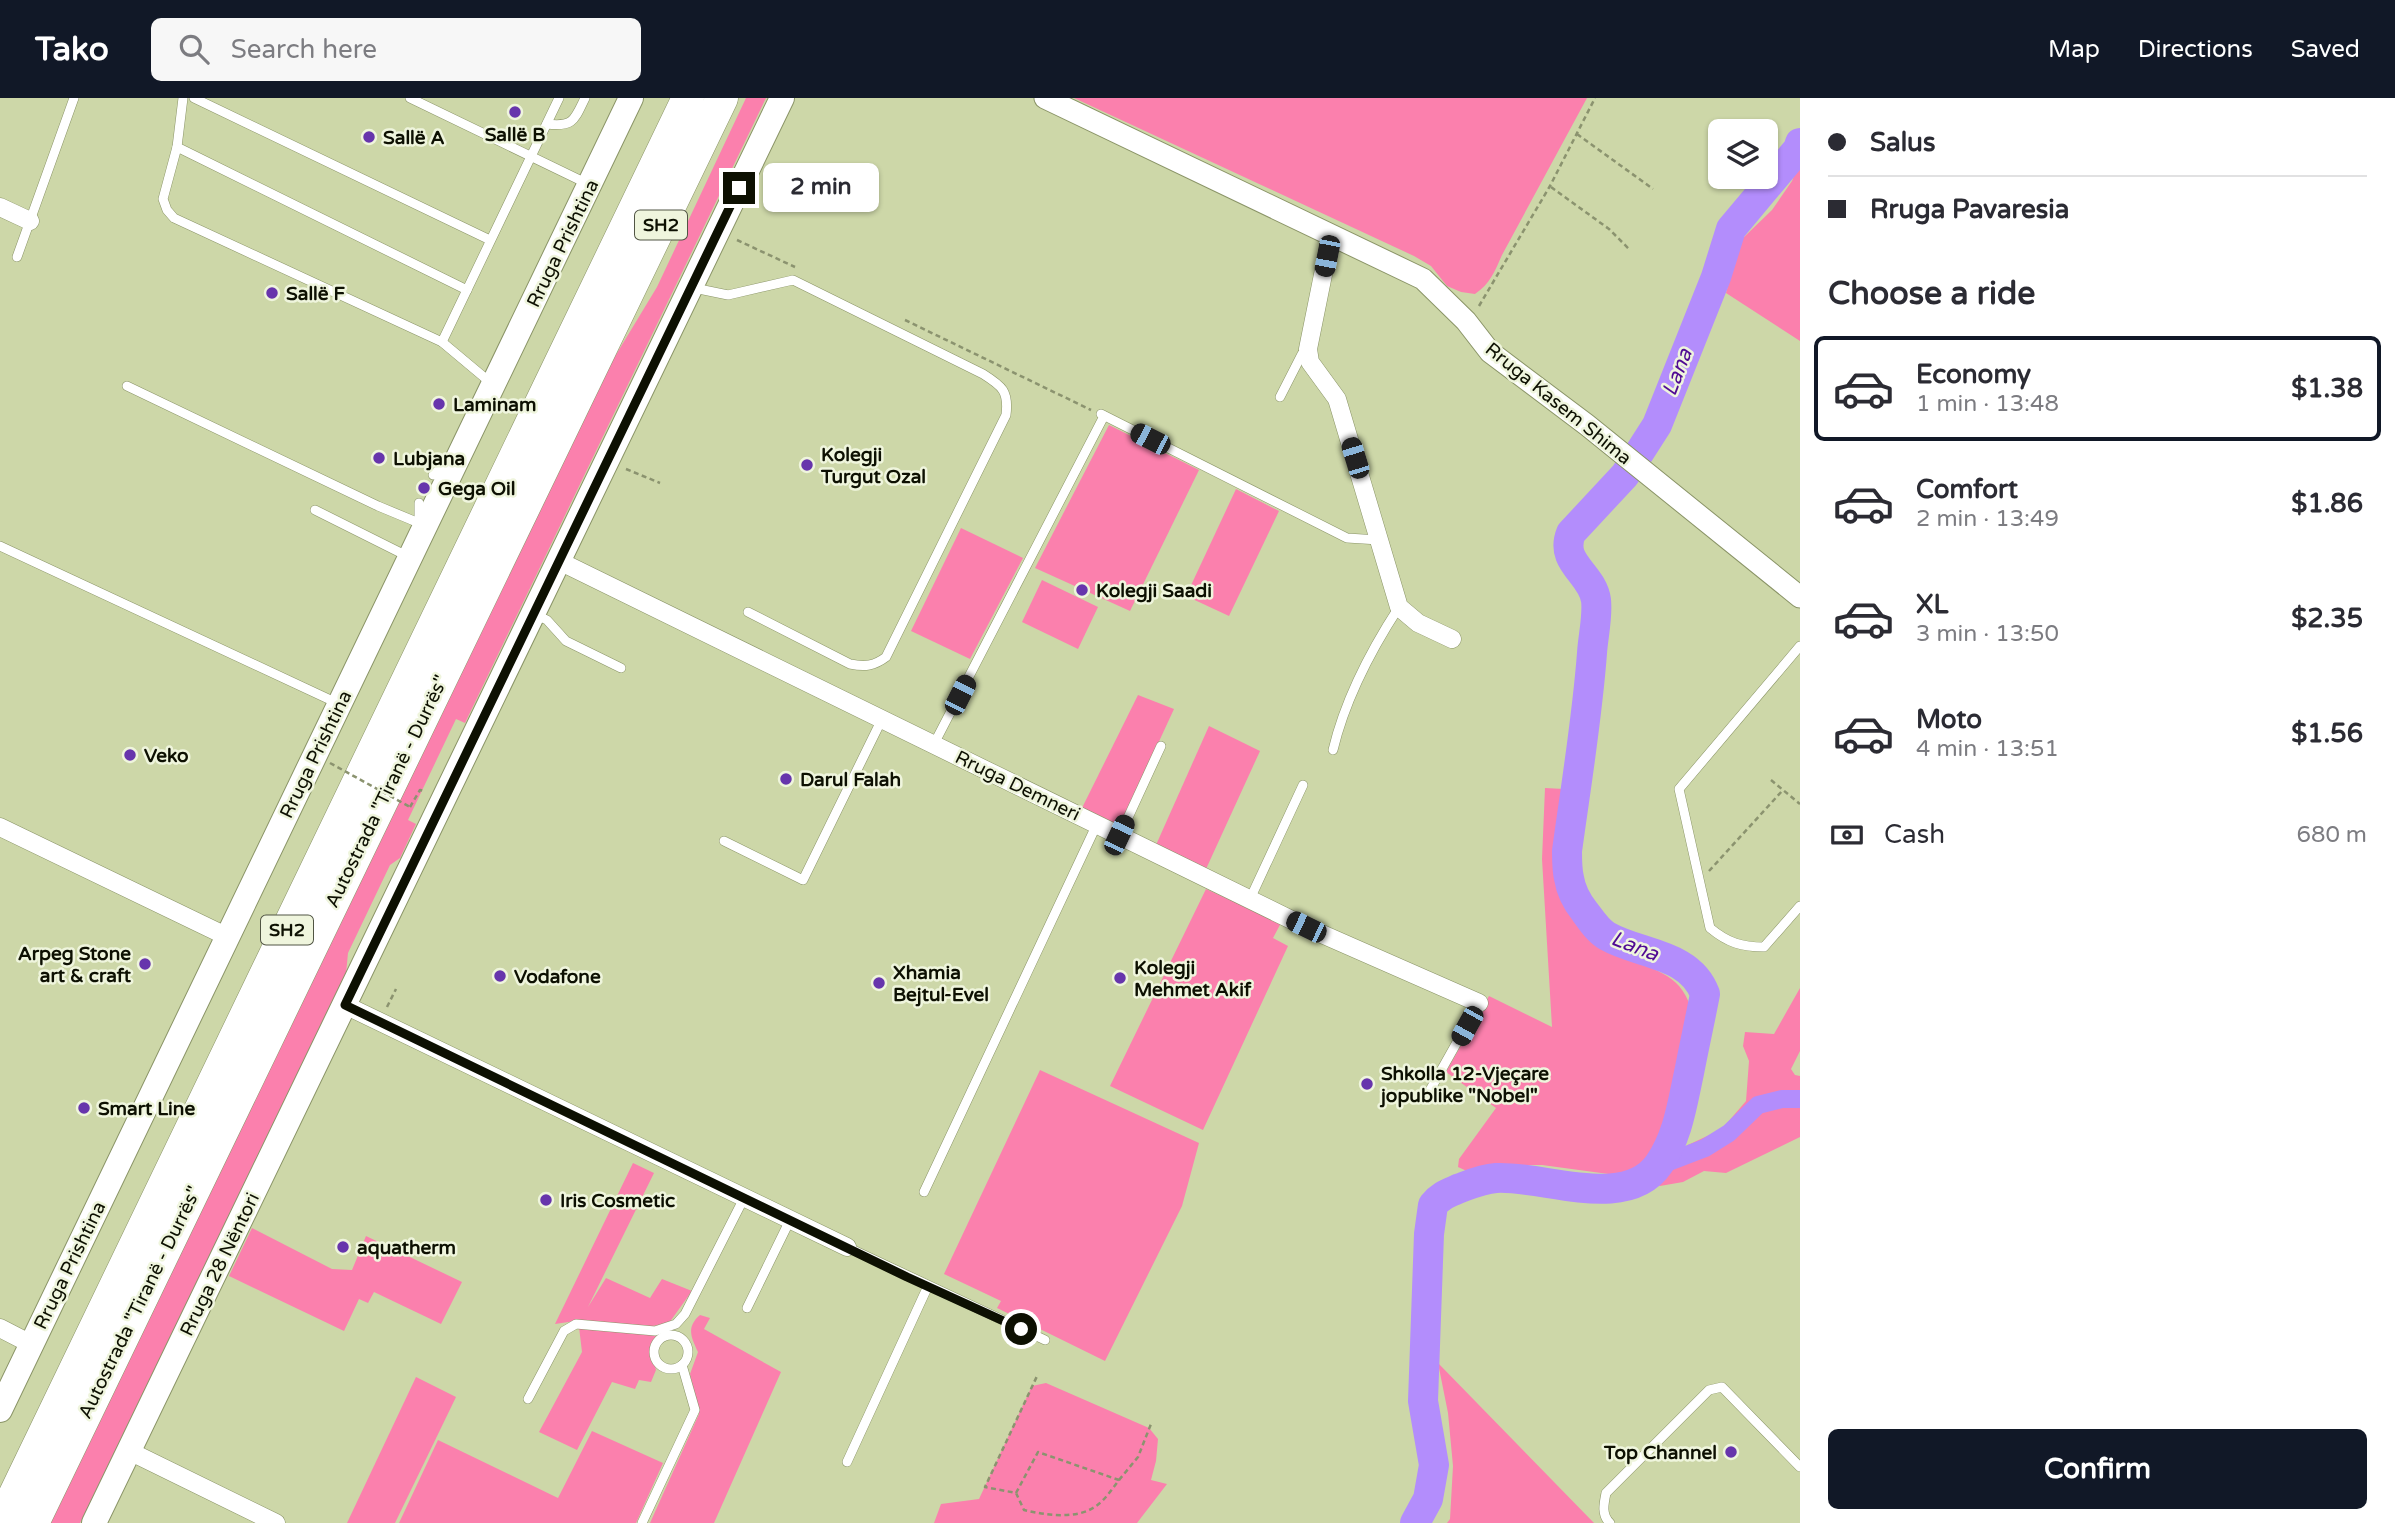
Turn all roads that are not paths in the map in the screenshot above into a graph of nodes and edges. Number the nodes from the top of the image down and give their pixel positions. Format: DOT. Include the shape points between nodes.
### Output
graph roads {
  1 [pos="74,98"];
  2 [pos="183,98"];
  3 [pos="194,98"];
  4 [pos="410,98"];
  5 [pos="559,98"];
  6 [pos="585,98"];
  7 [pos="631,98"];
  8 [pos="688,98"];
  9 [pos="722,98"];
  10 [pos="782,98"];
  11 [pos="1045,98"];
  12 [pos="547,124"];
  13 [pos="177,147"];
  14 [pos="531,156"];
  15 [pos="589,185"];
  16 [pos="0,207"];
  17 [pos="30,221"];
  18 [pos="1331,235"];
  19 [pos="490,240"];
  20 [pos="17,257"];
  21 [pos="691,287"];
  22 [pos="467,290"];
  23 [pos="442,342"];
  24 [pos="1308,349"];
  25 [pos="493,385"];
  26 [pos="127,386"];
  27 [pos="1280,397"];
  28 [pos="459,456"];
  29 [pos="433,475"];
  30 [pos="419,503"];
  31 [pos="315,510"];
  32 [pos="420,528"];
  33 [pos="1381,540"];
  34 [pos="0,546"];
  35 [pos="410,558"];
  36 [pos="559,561"];
  37 [pos="1800,597"];
  38 [pos="1399,607"];
  39 [pos="748,612"];
  40 [pos="533,614"];
  41 [pos="1452,639"];
  42 [pos="1800,646"];
  43 [pos="621,668"];
  44 [pos="339,704"];
  45 [pos="882,719"];
  46 [pos="934,744"];
  47 [pos="1161,746"];
  48 [pos="1333,750"];
  49 [pos="1303,785"];
  50 [pos="1097,824"];
  51 [pos="0,827"];
  52 [pos="1119,835"];
  53 [pos="724,841"];
  54 [pos="1250,899"];
  55 [pos="1800,906"];
  56 [pos="228,937"];
  57 [pos="1479,1003"];
  58 [pos="345,1005"];
  59 [pos="1429,1092"];
  60 [pos="924,1192"];
  61 [pos="744,1198"];
  62 [pos="790,1220"];
  63 [pos="846,1247"];
  64 [pos="928,1286"];
  65 [pos="747,1308"];
  66 [pos="0,1328"];
  67 [pos="662,1333"];
  68 [pos="1045,1340"];
  69 [pos="31,1344"];
  70 [pos="682,1365"];
  71 [pos="528,1399"];
  72 [pos="0,1410"];
  73 [pos="129,1451"];
  74 [pos="847,1462"];
  75 [pos="1800,1467"];
  76 [pos="1,1523"];
  77 [pos="33,1523"];
  78 [pos="94,1523"];
  79 [pos="276,1523"];
  80 [pos="642,1523"];
  81 [pos="1610,1523"];
  1 -- 17 [label="lane"];
  2 -- 13 [label="lane"];
  3 -- 19 [label="lane"];
  4 -- 14 [label="lane"];
  5 -- 12 [label="lane"];
  6 -- 12 [label="lane" via="571,122"];
  7 -- 15 [label="main road, Rruga Prishtina"];
  8 -- 76 [label="highway, Autostrada \"Tiranë - Durrës\" / SH2"];
  9 -- 77 [label="highway, Autostrada \"Tiranë - Durrës\" / SH2"];
  10 -- 21 [label="main road, Rruga 28 Nëntori"];
  11 -- 18 [label="street, Rruga Kasem Shima"];
  12 -- 14 [label="lane"];
  13 -- 22 [label="lane"];
  13 -- 23 [label="lane" via="163,199 174,218"];
  14 -- 15 [label="lane"];
  14 -- 19 [label="lane"];
  15 -- 25 [label="main road, Rruga Prishtina"];
  16 -- 17 [label="street"];
  17 -- 20 [label="lane"];
  18 -- 24 [label="street"];
  18 -- 37 [label="street, Rruga Kasem Shima" via="1423,279 1490,352"];
  19 -- 22 [label="lane"];
  21 -- 36 [label="main road, Rruga 28 Nëntori"];
  21 -- 39 [label="lane" via="728,295 793,280 983,374 1000,385 1008,399 1006,415 886,657 863,667 850,664"];
  22 -- 23 [label="lane"];
  23 -- 25 [label="lane"];
  24 -- 27 [label="lane"];
  24 -- 33 [label="street" via="1310,362 1337,400"];
  25 -- 28 [label="main road, Rruga Prishtina"];
  26 -- 32 [label="lane"];
  28 -- 29 [label="lane"];
  28 -- 32 [label="main road, Rruga Prishtina"];
  30 -- 32 [label="lane"];
  31 -- 35 [label="lane"];
  32 -- 35 [label="main road, Rruga Prishtina"];
  33 -- 38 [label="street"];
  33 -- 46 [label="lane" via="1347,538 1103,415"];
  34 -- 44 [label="lane"];
  35 -- 44 [label="main road, Rruga Prishtina"];
  36 -- 40 [label="main road, Rruga 28 Nëntori"];
  36 -- 45 [label="street, Rruga Demneri"];
  38 -- 41 [label="street" via="1418,623"];
  38 -- 48 [label="lane" via="1343,714"];
  40 -- 43 [label="lane" via="547,620 566,641"];
  40 -- 58 [label="main road, Rruga 28 Nëntori"];
  42 -- 55 [label="lane" via="1679,789 1710,928 1725,941 1764,947"];
  44 -- 56 [label="main road, Rruga Prishtina"];
  45 -- 46 [label="street, Rruga Demneri"];
  45 -- 53 [label="lane" via="803,880"];
  46 -- 50 [label="street, Rruga Demneri"];
  47 -- 52 [label="lane"];
  49 -- 54 [label="lane"];
  50 -- 52 [label="street, Rruga Demneri"];
  50 -- 60 [label="lane"];
  51 -- 56 [label="street"];
  52 -- 54 [label="street, Rruga Demneri"];
  54 -- 57 [label="street, Rruga Demneri"];
  56 -- 69 [label="main road, Rruga Prishtina"];
  57 -- 59 [label="lane"];
  58 -- 61 [label="street"];
  58 -- 73 [label="main road, Rruga 28 Nëntori"];
  61 -- 62 [label="street"];
  61 -- 67 [label="lane" via="685,1314"];
  62 -- 63 [label="street"];
  62 -- 65 [label="lane"];
  63 -- 64 [label="lane"];
  64 -- 68 [label="lane"];
  64 -- 74 [label="lane"];
  66 -- 69 [label="street"];
  67 -- 70 [label="lane" via="684,1340 688,1356"];
  67 -- 70 [label="lane" via="654,1350 660,1366"];
  67 -- 71 [label="lane" via="576,1324 564,1331"];
  69 -- 72 [label="main road, Rruga Prishtina"];
  70 -- 80 [label="lane" via="695,1410"];
  73 -- 78 [label="main road, Rruga 28 Nëntori"];
  73 -- 79 [label="street"];
  75 -- 81 [label="lane" via="1723,1387 1715,1387 1606,1493 1603,1505"];
}
